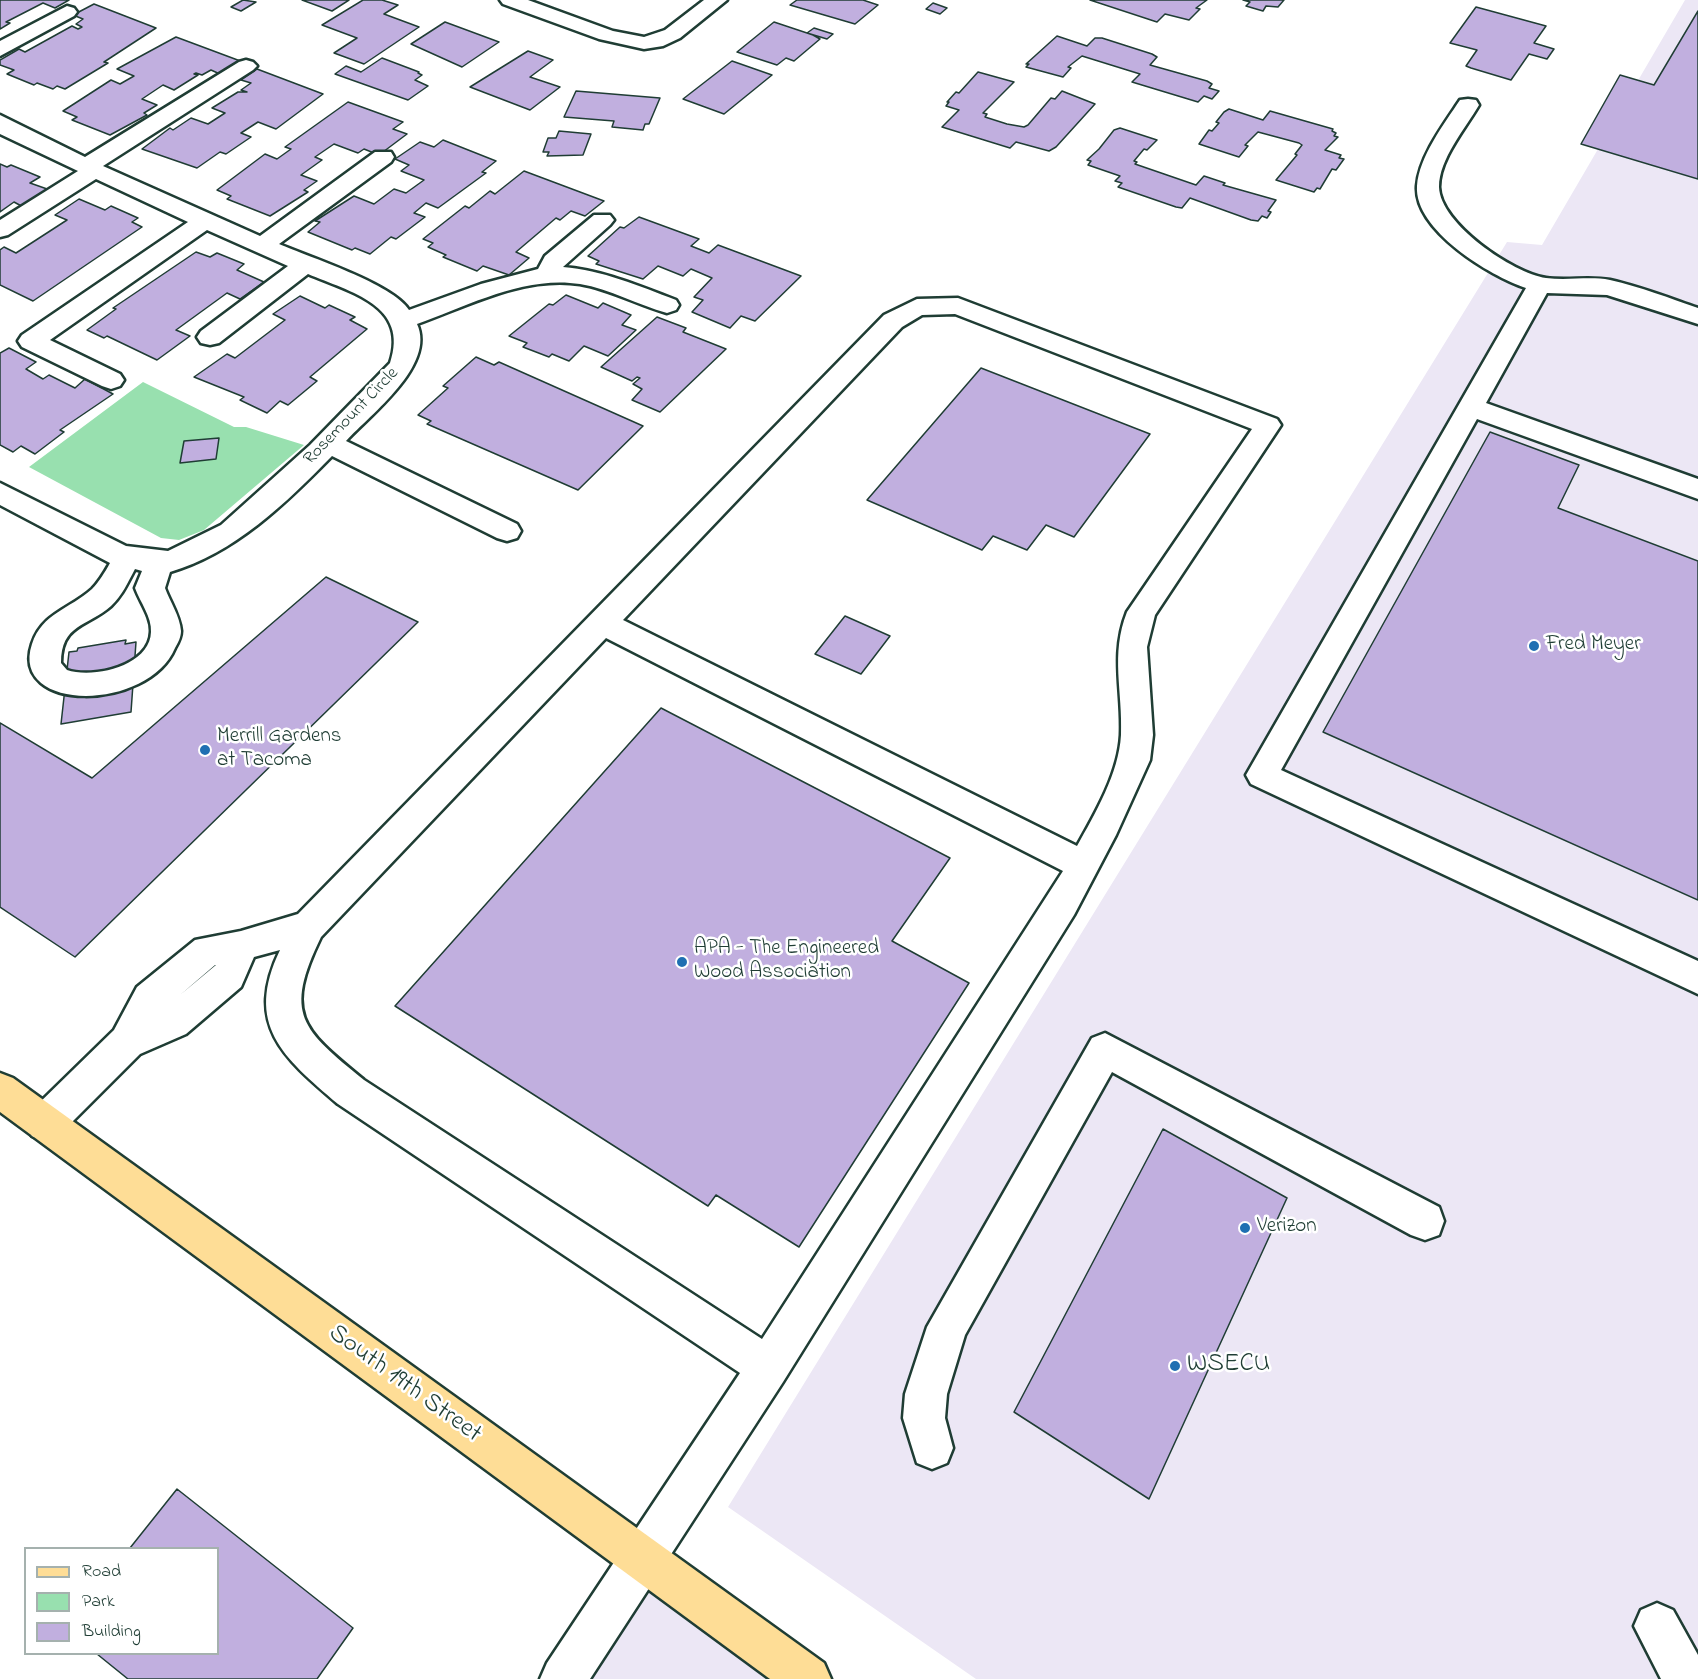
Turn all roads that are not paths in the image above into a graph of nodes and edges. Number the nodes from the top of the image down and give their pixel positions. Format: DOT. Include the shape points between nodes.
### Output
graph roads {
  1 [pos="510,0"];
  2 [pos="717,0"];
  3 [pos="67,12"];
  4 [pos="0,50"];
  5 [pos="246,66"];
  6 [pos="1468,105"];
  7 [pos="1,126"];
  8 [pos="383,157"];
  9 [pos="91,168"];
  10 [pos="205,220"];
  11 [pos="602,220"];
  12 [pos="0,230"];
  13 [pos="262,245"];
  14 [pos="306,264"];
  15 [pos="548,276"];
  16 [pos="1540,284"];
  17 [pos="666,305"];
  18 [pos="1698,316"];
  19 [pos="402,321"];
  20 [pos="210,337"];
  21 [pos="111,380"];
  22 [pos="1471,407"];
  23 [pos="328,443"];
  24 [pos="1698,489"];
  25 [pos="0,493"];
  26 [pos="507,531"];
  27 [pos="128,557"];
  28 [pos="160,562"];
  29 [pos="603,623"];
  30 [pos="1084,866"];
  31 [pos="309,926"];
  32 [pos="1698,978"];
  33 [pos="0,1090"];
  34 [pos="45,1123"];
  35 [pos="1425,1221"];
  36 [pos="768,1367"];
  37 [pos="932,1448"];
  38 [pos="642,1558"];
  39 [pos="1657,1626"];
  40 [pos="563,1679"];
  41 [pos="808,1679"];
  42 [pos="1686,1679"];
  1 -- 2 [label="street" via="613,36 650,43 677,30"];
  3 -- 4 [label="street"];
  5 -- 9 [label="street"];
  6 -- 16 [label="street" via="1431,175 1431,207 1456,234 1510,273"];
  7 -- 9 [label="street"];
  8 -- 13 [label="street"];
  9 -- 10 [label="street"];
  9 -- 12 [label="street"];
  10 -- 13 [label="street"];
  10 -- 21 [label="street" via="31,341"];
  11 -- 15 [label="street" via="553,261"];
  13 -- 14 [label="street"];
  14 -- 19 [label="street" via="375,294 396,309"];
  14 -- 20 [label="street"];
  15 -- 17 [label="street" via="577,276 605,282"];
  15 -- 19 [label="street" via="497,288"];
  16 -- 18 [label="street" via="1607,287"];
  16 -- 22 [label="street"];
  19 -- 23 [label="street, Rosemount Circle" via="408,348 402,366"];
  22 -- 24 [label="street"];
  22 -- 32 [label="street" via="1262,776"];
  23 -- 26 [label="street"];
  23 -- 28 [label="street, Rosemount Circle" via="231,532 170,562"];
  25 -- 27 [label="street, Rosemount Circle"];
  27 -- 28 [label="street, Rosemount Circle"];
  27 -- 28 [label="street" via="103,596 67,617 46,646 45,660 62,681 97,687 116,682 151,662 166,634 150,588"];
  29 -- 30 [label="street"];
  29 -- 30 [label="street" via="893,321 917,307 943,305 974,311 1268,425 1142,612 1134,632 1134,760"];
  29 -- 31 [label="street"];
  30 -- 36 [label="street"];
  31 -- 34 [label="street" via="241,946 229,976 173,1022 127,1042"];
  31 -- 36 [label="street" via="283,983 282,1007 290,1034 314,1061 351,1092"];
  33 -- 34 [label="main road, South 19th Street"];
  34 -- 38 [label="main road, South 19th Street"];
  35 -- 37 [label="street" via="1105,1050 947,1328 926,1394 924,1418"];
  36 -- 38 [label="street"];
  38 -- 40 [label="street"];
  38 -- 41 [label="main road, South 19th Street"];
  39 -- 42 [label="street"];
}
